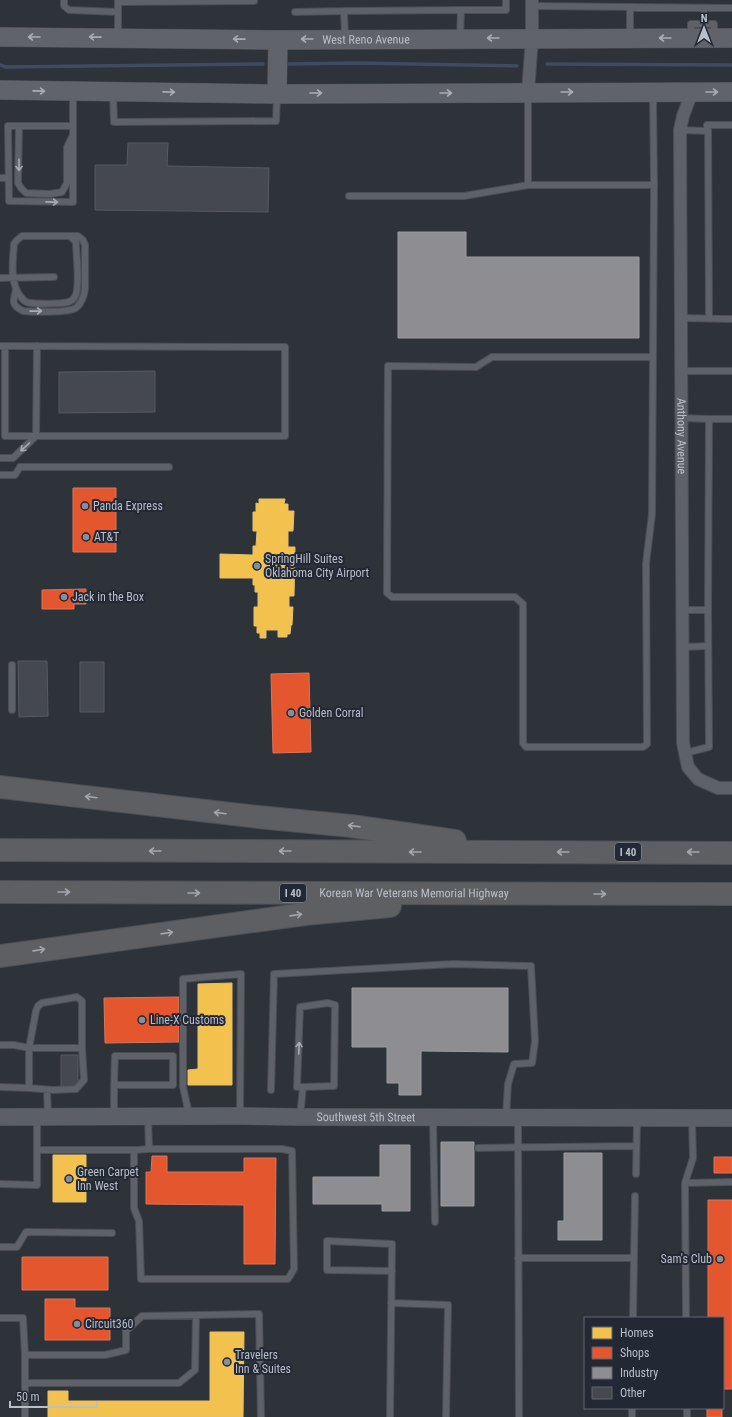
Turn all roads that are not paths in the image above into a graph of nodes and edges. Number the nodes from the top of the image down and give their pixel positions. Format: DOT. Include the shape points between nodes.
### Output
graph roads {
  1 [pos="64,0"];
  2 [pos="506,0"];
  3 [pos="118,1"];
  4 [pos="142,1"];
  5 [pos="254,1"];
  6 [pos="532,3"];
  7 [pos="552,3"];
  8 [pos="630,7"];
  9 [pos="704,8"];
  10 [pos="732,8"];
  11 [pos="461,10"];
  12 [pos="344,11"];
  13 [pos="118,12"];
  14 [pos="295,12"];
  15 [pos="710,34"];
  16 [pos="0,37"];
  17 [pos="118,37"];
  18 [pos="460,38"];
  19 [pos="532,38"];
  20 [pos="630,38"];
  21 [pos="345,39"];
  22 [pos="278,40"];
  23 [pos="0,90"];
  24 [pos="73,91"];
  25 [pos="113,92"];
  26 [pos="528,92"];
  27 [pos="653,92"];
  28 [pos="692,92"];
  29 [pos="732,92"];
  30 [pos="277,94"];
  31 [pos="732,125"];
  32 [pos="19,126"];
  33 [pos="73,126"];
  34 [pos="680,130"];
  35 [pos="708,131"];
  36 [pos="72,136"];
  37 [pos="0,178"];
  38 [pos="8,178"];
  39 [pos="528,184"];
  40 [pos="654,185"];
  41 [pos="349,196"];
  42 [pos="70,236"];
  43 [pos="13,277"];
  44 [pos="54,277"];
  45 [pos="0,278"];
  46 [pos="16,290"];
  47 [pos="681,318"];
  48 [pos="709,318"];
  49 [pos="732,319"];
  50 [pos="2,346"];
  51 [pos="37,346"];
  52 [pos="653,357"];
  53 [pos="681,371"];
  54 [pos="732,371"];
  55 [pos="681,418"];
  56 [pos="709,419"];
  57 [pos="732,419"];
  58 [pos="36,436"];
  59 [pos="0,458"];
  60 [pos="13,458"];
  61 [pos="20,467"];
  62 [pos="169,467"];
  63 [pos="0,475"];
  64 [pos="682,610"];
  65 [pos="708,610"];
  66 [pos="708,646"];
  67 [pos="682,647"];
  68 [pos="12,665"];
  69 [pos="12,710"];
  70 [pos="685,753"];
  71 [pos="0,787"];
  72 [pos="732,788"];
  73 [pos="0,850"];
  74 [pos="524,852"];
  75 [pos="732,852"];
  76 [pos="0,892"];
  77 [pos="561,894"];
  78 [pos="732,894"];
  79 [pos="0,956"];
  80 [pos="0,1045"];
  81 [pos="29,1048"];
  82 [pos="82,1048"];
  83 [pos="114,1085"];
  84 [pos="0,1087"];
  85 [pos="300,1087"];
  86 [pos="30,1088"];
  87 [pos="47,1090"];
  88 [pos="271,1090"];
  89 [pos="240,1116"];
  90 [pos="0,1117"];
  91 [pos="43,1117"];
  92 [pos="114,1117"];
  93 [pos="148,1117"];
  94 [pos="190,1117"];
  95 [pos="300,1117"];
  96 [pos="433,1117"];
  97 [pos="512,1118"];
  98 [pos="637,1118"];
  99 [pos="692,1118"];
  100 [pos="732,1118"];
  101 [pos="636,1146"];
  102 [pos="478,1148"];
  103 [pos="518,1148"];
  104 [pos="149,1149"];
  105 [pos="37,1150"];
  106 [pos="134,1150"];
  107 [pos="636,1174"];
  108 [pos="732,1182"];
  109 [pos="685,1183"];
  110 [pos="0,1184"];
  111 [pos="635,1196"];
  112 [pos="435,1222"];
  113 [pos="112,1233"];
  114 [pos="0,1247"];
  115 [pos="518,1258"];
  116 [pos="634,1258"];
  117 [pos="392,1271"];
  118 [pos="391,1303"];
  119 [pos="196,1315"];
  120 [pos="633,1317"];
  121 [pos="686,1317"];
  122 [pos="0,1318"];
  123 [pos="25,1355"];
  124 [pos="25,1383"];
  125 [pos="25,1417"];
  126 [pos="261,1417"];
  127 [pos="390,1417"];
  128 [pos="446,1417"];
  129 [pos="519,1417"];
  1 -- 13 [label="lane" via="64,6 69,10"];
  2 -- 11 [label="lane" via="506,10"];
  3 -- 4 [label="lane"];
  3 -- 13 [label="lane"];
  4 -- 5 [label="lane"];
  6 -- 7 [label="lane"];
  6 -- 19 [label="street"];
  7 -- 8 [label="lane"];
  8 -- 9 [label="lane"];
  8 -- 20 [label="lane"];
  9 -- 10 [label="lane"];
  9 -- 15 [label="lane"];
  11 -- 12 [label="lane"];
  11 -- 18 [label="lane"];
  12 -- 14 [label="lane"];
  12 -- 21 [label="lane"];
  13 -- 17 [label="lane"];
  15 -- 20 [label="main road, West Reno Avenue, one-way"];
  17 -- 16 [label="main road, West Reno Avenue, one-way"];
  22 -- 17 [label="main road, West Reno Avenue, one-way"];
  19 -- 18 [label="main road, West Reno Avenue, one-way"];
  18 -- 21 [label="main road, West Reno Avenue"];
  19 -- 20 [label="main road, West Reno Avenue"];
  19 -- 26 [label="street"];
  21 -- 22 [label="main road, West Reno Avenue, one-way"];
  22 -- 30 [label="main road"];
  23 -- 24 [label="main road, one-way"];
  24 -- 25 [label="main road"];
  24 -- 33 [label="lane"];
  25 -- 30 [label="main road, one-way"];
  25 -- 30 [label="lane" via="114,122 276,121"];
  26 -- 27 [label="main road, one-way"];
  30 -- 26 [label="main road, one-way"];
  26 -- 39 [label="lane"];
  27 -- 28 [label="main road"];
  27 -- 40 [label="lane"];
  28 -- 29 [label="main road, one-way"];
  28 -- 34 [label="street, Anthony Avenue"];
  31 -- 35 [label="lane" via="707,125"];
  32 -- 33 [label="lane"];
  32 -- 36 [label="lane, one-way" via="18,183 26,193 62,192 67,183 67,147"];
  32 -- 38 [label="lane" via="8,126"];
  33 -- 36 [label="lane"];
  34 -- 35 [label="lane"];
  34 -- 47 [label="street, Anthony Avenue"];
  35 -- 48 [label="lane"];
  38 -- 36 [label="lane, one-way" via="8,201 73,202"];
  37 -- 38 [label="lane"];
  39 -- 40 [label="lane"];
  39 -- 41 [label="lane" via="464,196"];
  40 -- 52 [label="lane"];
  42 -- 43 [label="lane" via="22,236 14,244"];
  42 -- 46 [label="lane" via="76,242 77,282 74,298 68,302 30,303"];
  46 -- 42 [label="lane, one-way" via="14,304 23,311 68,310 81,303 85,289 85,245 78,236"];
  43 -- 44 [label="lane"];
  43 -- 45 [label="lane"];
  43 -- 46 [label="lane"];
  47 -- 48 [label="lane"];
  47 -- 53 [label="street, Anthony Avenue"];
  48 -- 49 [label="lane"];
  50 -- 51 [label="lane"];
  50 -- 58 [label="lane" via="5,436"];
  51 -- 58 [label="lane"];
  51 -- 58 [label="lane" via="284,347 285,436"];
  52 -- 52 [label="lane" via="652,514 646,563 647,744 643,747 526,747 523,743 523,604 515,597 392,597 387,593 388,366 476,367 492,357"];
  53 -- 54 [label="lane"];
  53 -- 55 [label="street, Anthony Avenue"];
  55 -- 56 [label="lane"];
  55 -- 64 [label="street, Anthony Avenue"];
  56 -- 57 [label="lane"];
  56 -- 65 [label="lane"];
  58 -- 60 [label="lane, one-way"];
  59 -- 60 [label="lane"];
  60 -- 61 [label="lane"];
  61 -- 62 [label="lane"];
  61 -- 63 [label="lane" via="15,475"];
  64 -- 65 [label="lane"];
  64 -- 67 [label="street, Anthony Avenue"];
  65 -- 66 [label="lane"];
  66 -- 67 [label="lane"];
  66 -- 70 [label="lane" via="709,747"];
  67 -- 70 [label="street, Anthony Avenue"];
  68 -- 69 [label="lane"];
  70 -- 72 [label="street, Anthony Avenue" via="688,767 698,779 718,788"];
  74 -- 71 [label="highway, one-way" via="351,826"];
  74 -- 73 [label="highway, I 40, one-way"];
  75 -- 74 [label="highway, I 40, one-way"];
  76 -- 77 [label="highway, Korean War Veterans Memorial Highway / I 40, one-way"];
  77 -- 78 [label="highway, Korean War Veterans Memorial Highway / I 40, one-way"];
  79 -- 77 [label="highway, one-way" via="325,912"];
  80 -- 81 [label="lane"];
  81 -- 82 [label="lane"];
  81 -- 82 [label="lane" via="38,1006 42,1003 77,997 82,1001"];
  81 -- 86 [label="lane"];
  82 -- 87 [label="lane" via="84,1080 76,1089"];
  83 -- 83 [label="lane" via="115,1056 173,1056 173,1085"];
  83 -- 92 [label="lane"];
  84 -- 86 [label="lane"];
  85 -- 85 [label="lane, one-way" via="300,1007 335,1005 334,1086"];
  85 -- 95 [label="lane"];
  86 -- 87 [label="lane"];
  87 -- 91 [label="lane"];
  88 -- 97 [label="lane" via="274,974 453,964 531,966 535,1041 532,1063 514,1064 508,1084"];
  89 -- 94 [label="street, Southwest 5th Street"];
  89 -- 94 [label="lane" via="241,974 183,979 183,1087"];
  89 -- 95 [label="street, Southwest 5th Street"];
  90 -- 91 [label="street, Southwest 5th Street"];
  91 -- 92 [label="street, Southwest 5th Street"];
  91 -- 105 [label="lane"];
  92 -- 93 [label="street, Southwest 5th Street"];
  93 -- 94 [label="street, Southwest 5th Street"];
  93 -- 104 [label="lane"];
  95 -- 96 [label="street, Southwest 5th Street"];
  96 -- 97 [label="street, Southwest 5th Street"];
  96 -- 112 [label="lane"];
  97 -- 98 [label="street, Southwest 5th Street"];
  97 -- 103 [label="lane"];
  98 -- 99 [label="street, Southwest 5th Street"];
  98 -- 101 [label="lane"];
  99 -- 100 [label="street, Southwest 5th Street"];
  99 -- 109 [label="lane" via="693,1158"];
  101 -- 103 [label="lane"];
  101 -- 107 [label="lane"];
  102 -- 103 [label="lane"];
  103 -- 115 [label="lane"];
  104 -- 106 [label="lane"];
  104 -- 106 [label="lane" via="292,1151 294,1269 288,1279 141,1279 139,1221 134,1208"];
  105 -- 106 [label="lane"];
  105 -- 110 [label="lane" via="37,1185"];
  108 -- 109 [label="lane"];
  109 -- 121 [label="lane"];
  111 -- 116 [label="lane"];
  113 -- 114 [label="lane" via="26,1232 17,1247"];
  115 -- 116 [label="lane"];
  115 -- 129 [label="lane"];
  116 -- 120 [label="lane"];
  117 -- 117 [label="lane" via="392,1244 327,1241 327,1270"];
  117 -- 118 [label="lane"];
  118 -- 127 [label="lane"];
  118 -- 128 [label="lane" via="448,1305"];
  119 -- 123 [label="lane" via="142,1316 126,1331 126,1350 105,1355"];
  119 -- 124 [label="lane" via="195,1370 180,1383"];
  119 -- 126 [label="lane" via="259,1314"];
  122 -- 123 [label="lane" via="24,1318"];
  123 -- 124 [label="lane"];
  124 -- 125 [label="lane"];
}
